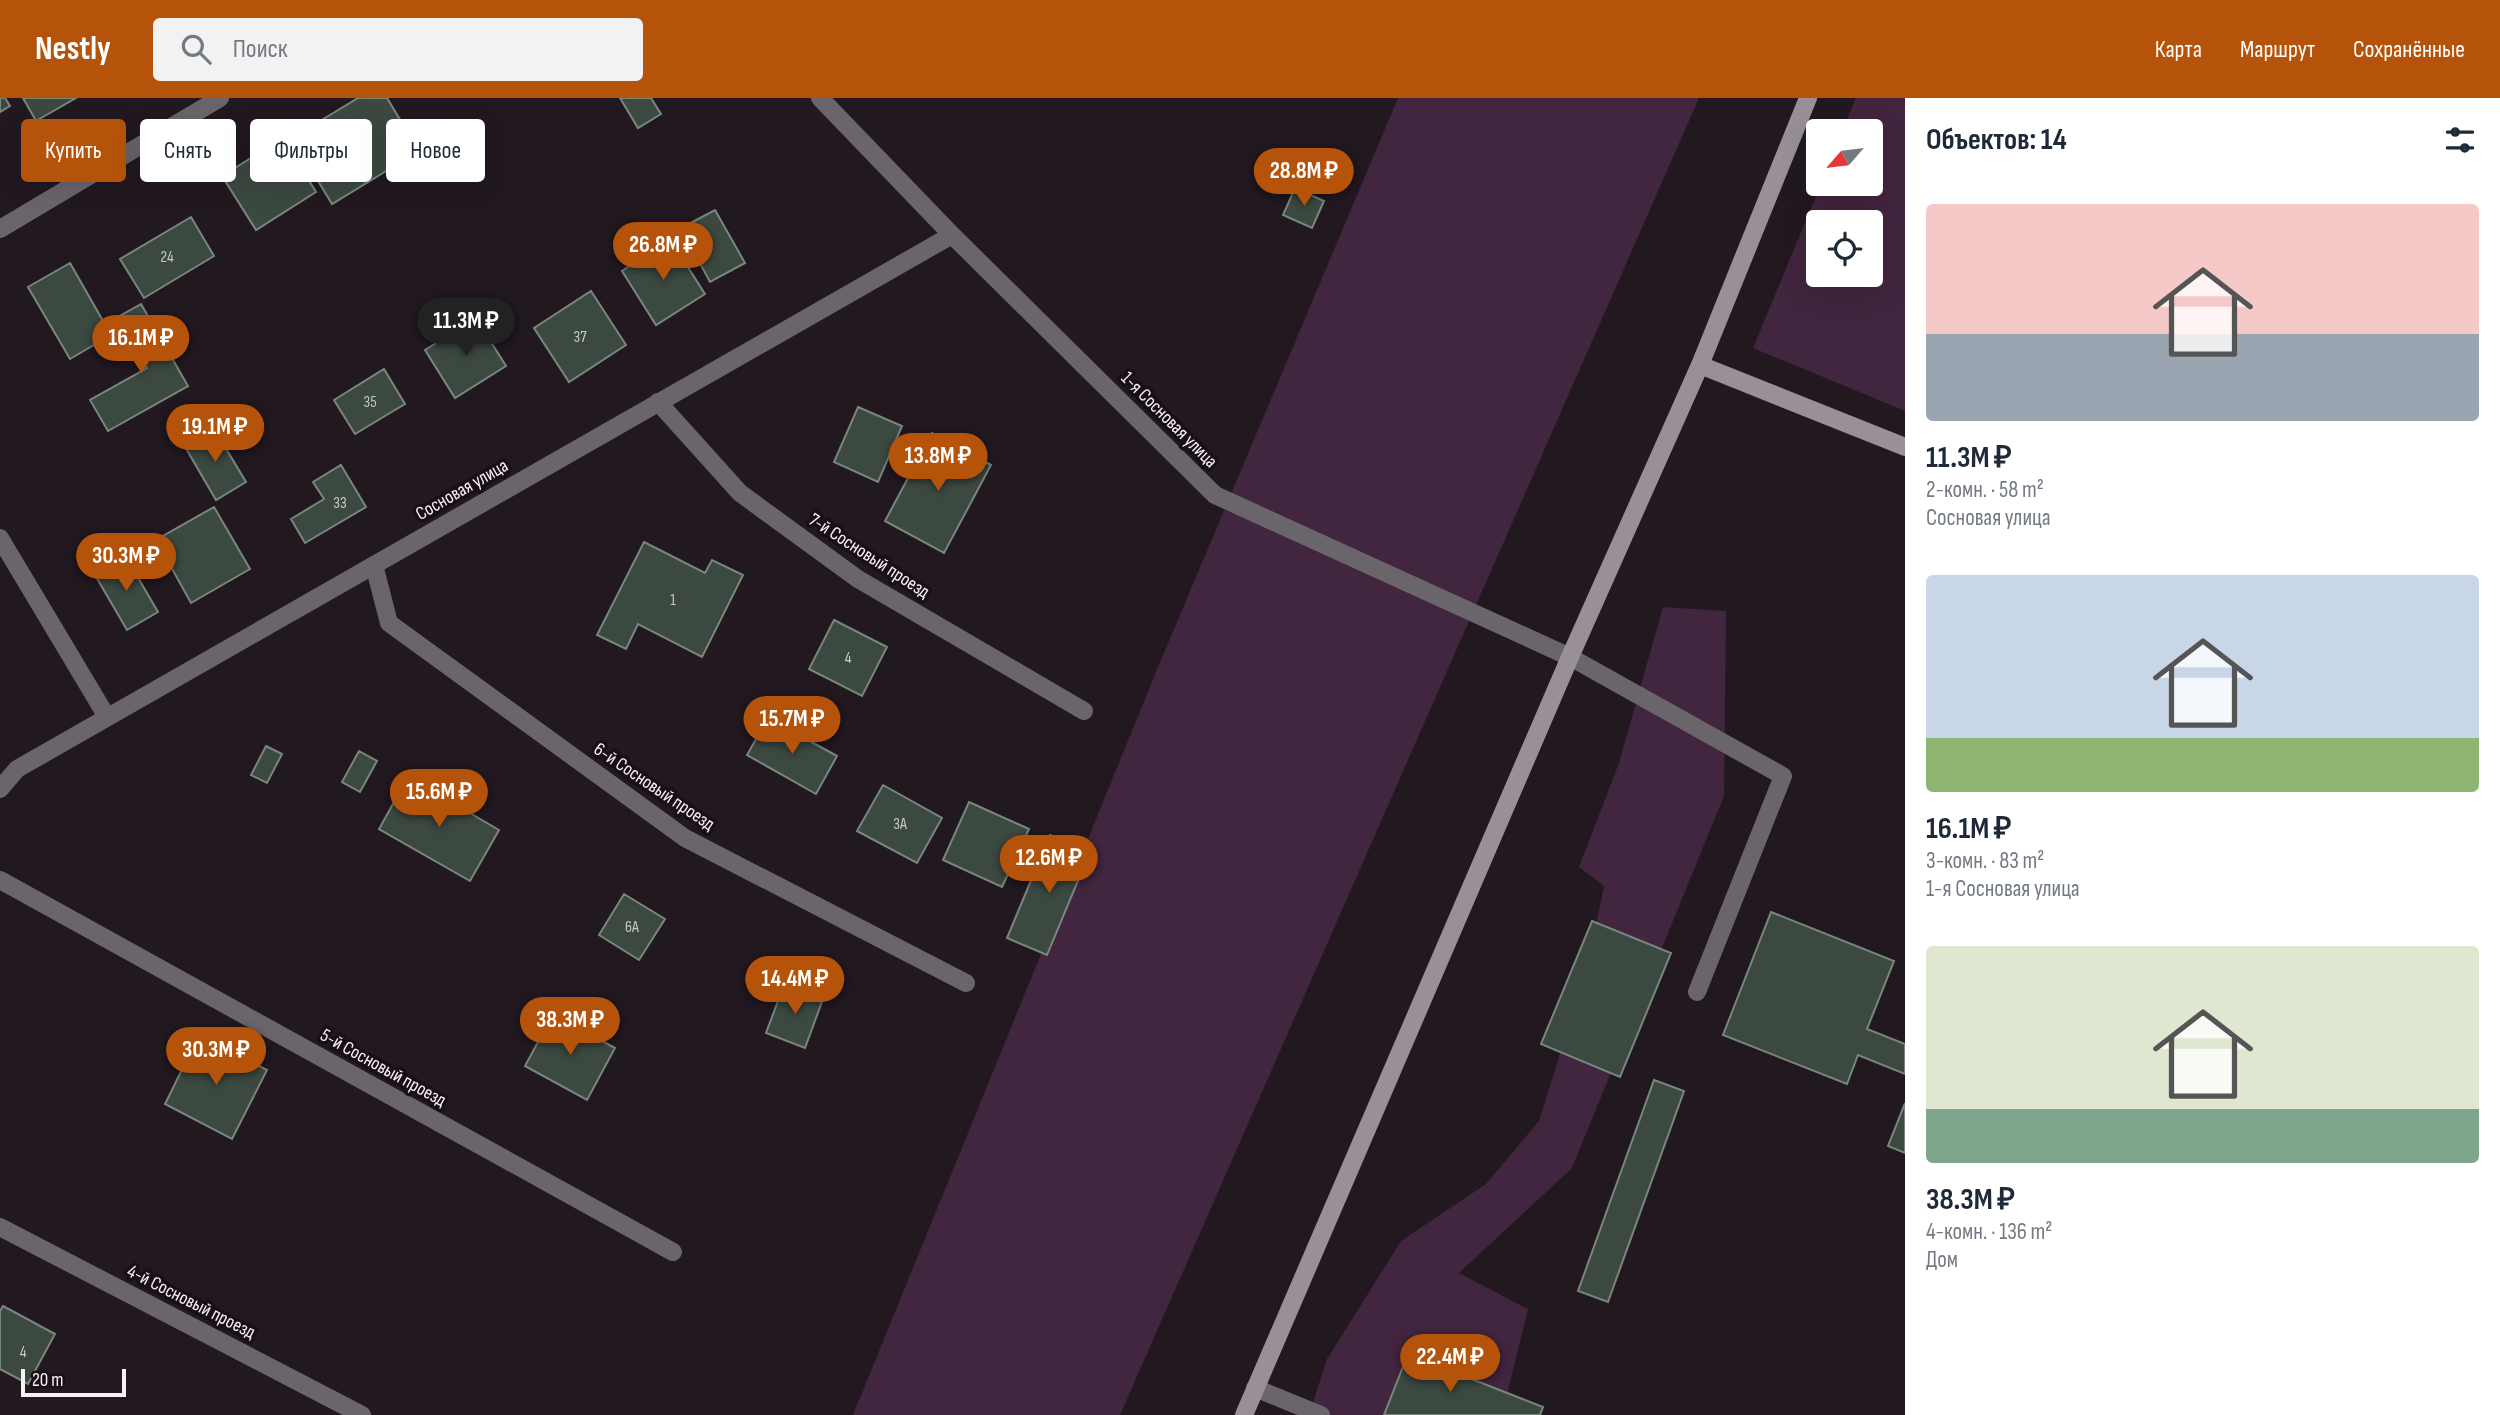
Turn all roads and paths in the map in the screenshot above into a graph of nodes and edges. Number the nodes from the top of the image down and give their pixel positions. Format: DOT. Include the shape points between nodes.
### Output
graph roads {
  1 [pos="220,98"];
  2 [pos="820,98"];
  3 [pos="1808,98"];
  4 [pos="0,229"];
  5 [pos="952,235"];
  6 [pos="1700,365"];
  7 [pos="658,402"];
  8 [pos="1905,447"];
  9 [pos="0,538"];
  10 [pos="374,565"];
  11 [pos="1570,657"];
  12 [pos="1084,711"];
  13 [pos="107,717"];
  14 [pos="0,789"];
  15 [pos="0,880"];
  16 [pos="966,983"];
  17 [pos="1697,992"];
  18 [pos="0,1227"];
  19 [pos="673,1252"];
  20 [pos="1255,1388"];
  21 [pos="362,1415"];
  22 [pos="1244,1415"];
  23 [pos="1321,1415"];
  1 -- 4 [label="street"];
  2 -- 5 [label="street, 1-я Сосновая улица"];
  3 -- 6 [label="street"];
  5 -- 7 [label="street, Сосновая улица"];
  5 -- 11 [label="street, 1-я Сосновая улица" via="1215,495"];
  6 -- 8 [label="street"];
  6 -- 11 [label="street"];
  7 -- 10 [label="street, Сосновая улица"];
  7 -- 12 [label="street, 7-й Сосновый проезд" via="740,493 858,579"];
  9 -- 13 [label="street"];
  10 -- 13 [label="street, Сосновая улица"];
  10 -- 16 [label="street, 6-й Сосновый проезд" via="389,623 685,838"];
  11 -- 17 [label="street, 1-я Сосновая улица" via="1783,776"];
  11 -- 20 [label="street"];
  13 -- 14 [label="street, Сосновая улица" via="17,769"];
  15 -- 19 [label="street, 5-й Сосновый проезд"];
  18 -- 21 [label="street, 4-й Сосновый проезд"];
  20 -- 22 [label="street"];
  20 -- 23 [label="street"];
}
